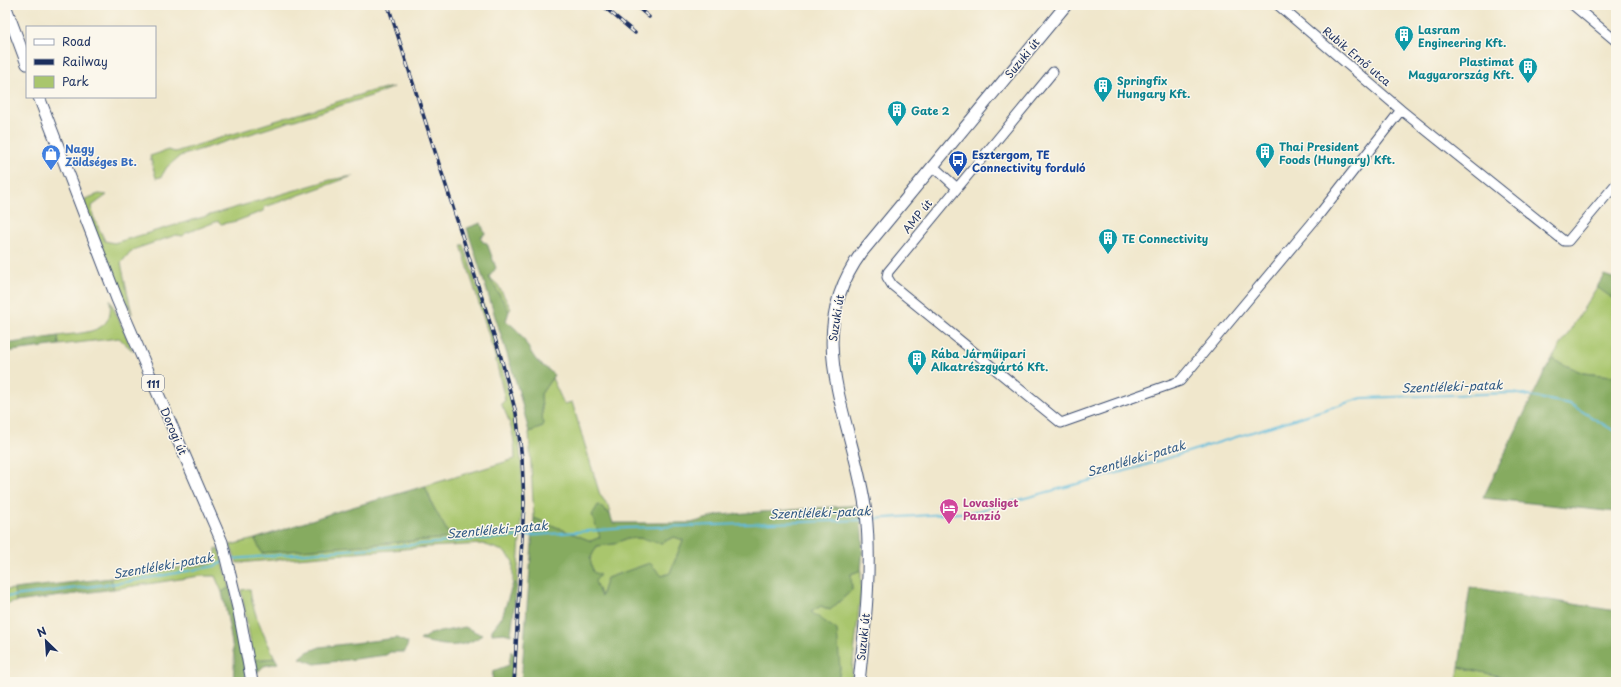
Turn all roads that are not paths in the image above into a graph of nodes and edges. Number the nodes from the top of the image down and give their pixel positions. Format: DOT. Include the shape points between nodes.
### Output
graph roads {
  1 [pos="5,5"];
  2 [pos="1066,5"];
  3 [pos="1278,5"];
  4 [pos="1573,5"];
  5 [pos="1616,41"];
  6 [pos="26,61"];
  7 [pos="1053,72"];
  8 [pos="39,98"];
  9 [pos="1401,110"];
  10 [pos="933,166"];
  11 [pos="1616,184"];
  12 [pos="956,187"];
  13 [pos="252,682"];
  14 [pos="859,682"];
  1 -- 6 [label="main road"];
  2 -- 10 [label="main road, Suzuki út"];
  3 -- 9 [label="street, Rubik Ernő utca"];
  4 -- 5 [label="street"];
  7 -- 12 [label="street, AMP út"];
  8 -- 13 [label="main road, Dorogi út / 111" via="117,299 216,527 227,561"];
  9 -- 11 [label="street, Rubik Ernő utca" via="1564,241 1568,241"];
  9 -- 12 [label="street, AMP út" via="1318,216 1180,381 1061,423 892,285 887,277 888,272"];
  10 -- 12 [label="street"];
  10 -- 14 [label="main road, Suzuki út" via="852,264 841,287 834,312 831,343 833,366 866,512 867,598"];
}
